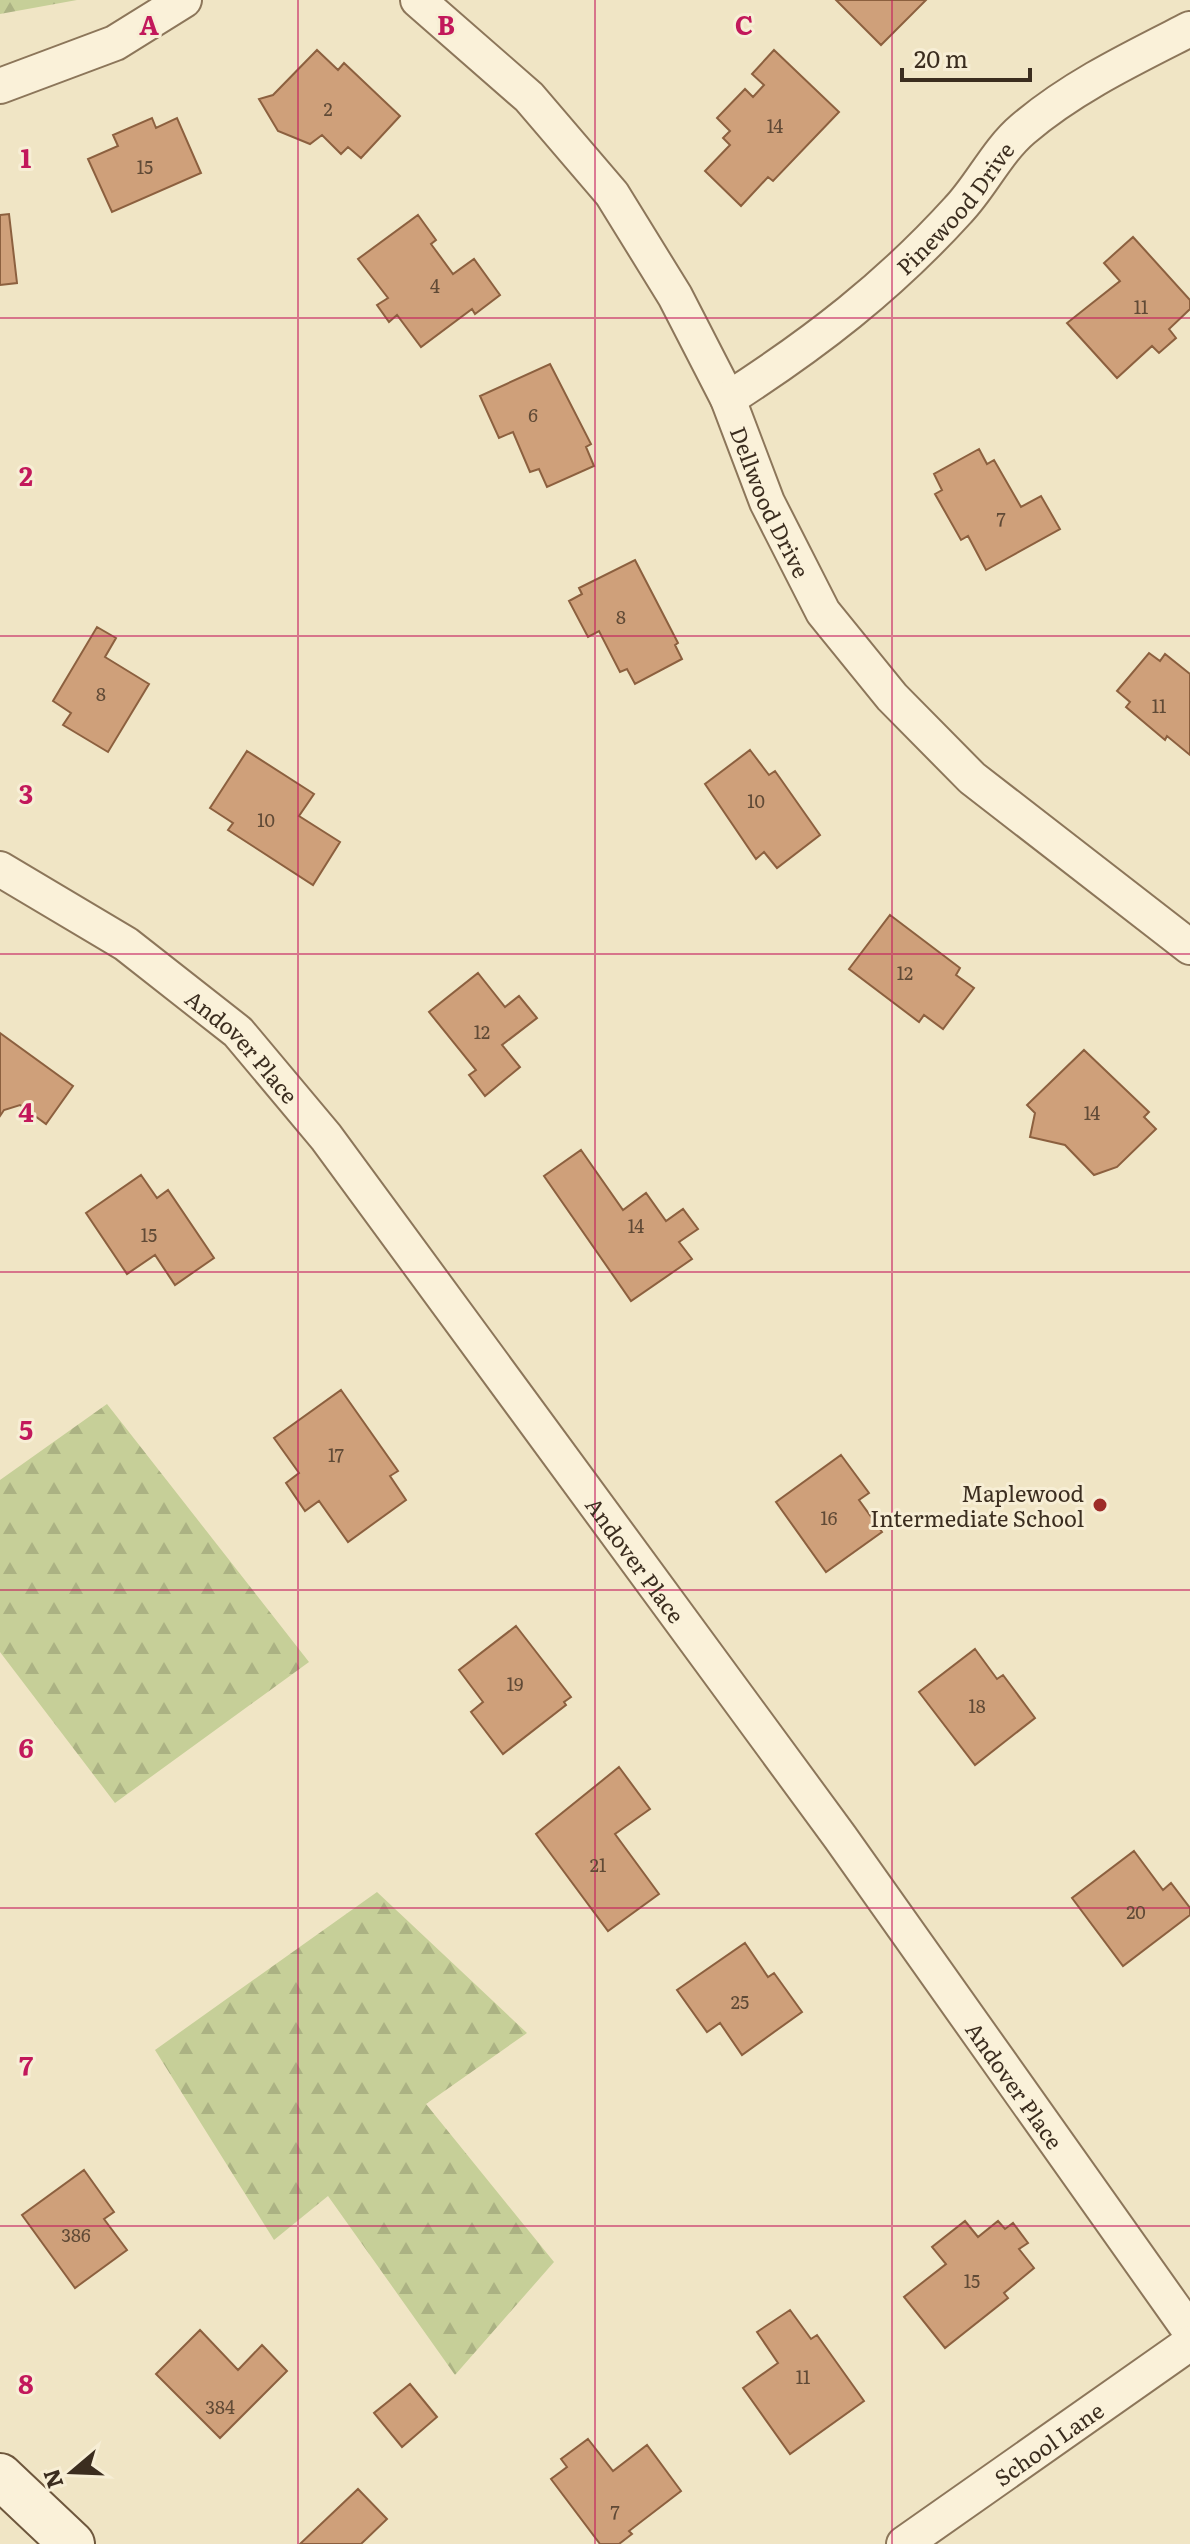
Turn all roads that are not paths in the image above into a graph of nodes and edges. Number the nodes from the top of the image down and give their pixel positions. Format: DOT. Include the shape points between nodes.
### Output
graph roads {
  1 [pos="184,0"];
  2 [pos="418,0"];
  3 [pos="1190,29"];
  4 [pos="0,86"];
  5 [pos="728,399"];
  6 [pos="0,869"];
  7 [pos="1190,947"];
  8 [pos="1190,2331"];
  9 [pos="1190,2343"];
  10 [pos="0,2476"];
  11 [pos="72,2544"];
  12 [pos="904,2544"];
  1 -- 4 [label="street" via="115,43"];
  2 -- 5 [label="street, Dellwood Drive" via="529,97 612,194 675,296"];
  3 -- 5 [label="street, Pinewood Drive" via="1110,69 1021,130 960,209 890,280 813,344"];
  5 -- 7 [label="street, Dellwood Drive" via="767,502 823,612 892,697 972,778"];
  6 -- 8 [label="street, Andover Place" via="126,944 238,1032 326,1137 840,1837"];
  9 -- 12 [label="street, School Lane"];
  10 -- 11 [label="street"];
}
